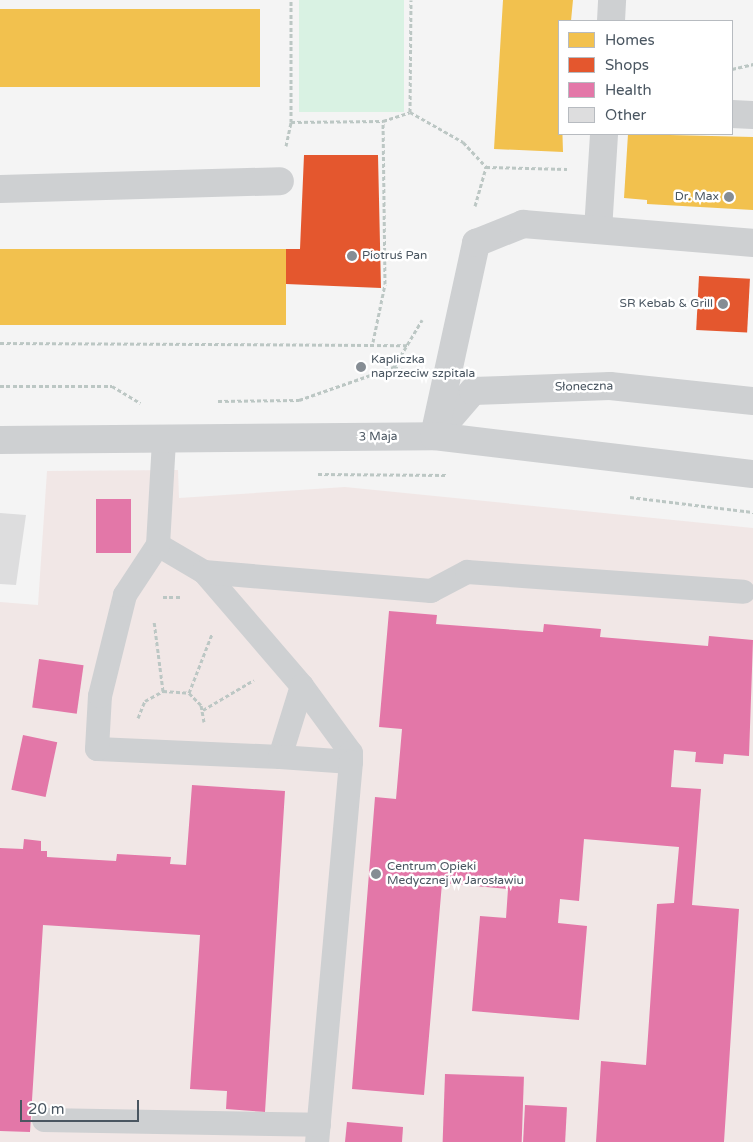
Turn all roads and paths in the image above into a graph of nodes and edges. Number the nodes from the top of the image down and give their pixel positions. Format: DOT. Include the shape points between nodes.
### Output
graph roads {
  1 [pos="291,0"];
  2 [pos="411,0"];
  3 [pos="612,0"];
  4 [pos="611,20"];
  5 [pos="753,64"];
  6 [pos="733,69"];
  7 [pos="410,112"];
  8 [pos="733,114"];
  9 [pos="753,115"];
  10 [pos="382,121"];
  11 [pos="604,135"];
  12 [pos="486,167"];
  13 [pos="280,181"];
  14 [pos="0,189"];
  15 [pos="598,230"];
  16 [pos="753,243"];
  17 [pos="373,342"];
  18 [pos="0,343"];
  19 [pos="408,344"];
  20 [pos="753,401"];
  21 [pos="434,436"];
  22 [pos="0,440"];
  23 [pos="164,440"];
  24 [pos="311,474"];
  25 [pos="753,474"];
  26 [pos="457,476"];
  27 [pos="622,496"];
  28 [pos="753,512"];
  29 [pos="158,545"];
  30 [pos="204,572"];
  31 [pos="743,592"];
  32 [pos="151,596"];
  33 [pos="226,599"];
  34 [pos="154,615"];
  35 [pos="283,663"];
  36 [pos="302,686"];
  37 [pos="163,691"];
  38 [pos="189,693"];
  39 [pos="203,710"];
  40 [pos="133,751"];
  41 [pos="204,754"];
  42 [pos="280,757"];
  43 [pos="351,762"];
  44 [pos="44,1120"];
  45 [pos="318,1133"];
  1 -- 10 [label="path" via="291,122"];
  2 -- 7 [label="path"];
  3 -- 4 [label="street"];
  5 -- 6 [label="path"];
  7 -- 10 [label="path"];
  7 -- 12 [label="path" via="463,142"];
  8 -- 9 [label="street"];
  10 -- 17 [label="path" via="385,284"];
  11 -- 15 [label="street"];
  13 -- 14 [label="street"];
  15 -- 16 [label="street"];
  15 -- 21 [label="street" via="523,224 476,243"];
  17 -- 18 [label="path"];
  17 -- 19 [label="path"];
  20 -- 21 [label="street, Słoneczna" via="610,386 473,391"];
  21 -- 23 [label="street, 3 Maja"];
  21 -- 25 [label="street, 3 Maja"];
  22 -- 23 [label="street, 3 Maja"];
  23 -- 29 [label="lane"];
  24 -- 26 [label="path"];
  27 -- 28 [label="path"];
  29 -- 30 [label="lane"];
  29 -- 40 [label="lane" via="125,595 100,696 97,749"];
  30 -- 31 [label="lane" via="431,592 467,572"];
  30 -- 33 [label="lane"];
  32 -- 33 [label="path"];
  33 -- 35 [label="lane"];
  33 -- 38 [label="path"];
  34 -- 37 [label="path"];
  35 -- 36 [label="lane"];
  35 -- 39 [label="path"];
  36 -- 42 [label="lane"];
  36 -- 43 [label="lane" via="351,753"];
  37 -- 38 [label="path"];
  37 -- 40 [label="path" via="140,708"];
  38 -- 39 [label="path"];
  39 -- 41 [label="path"];
  40 -- 41 [label="lane"];
  41 -- 42 [label="lane"];
  42 -- 43 [label="lane"];
  43 -- 45 [label="lane"];
  44 -- 45 [label="lane"];
}
